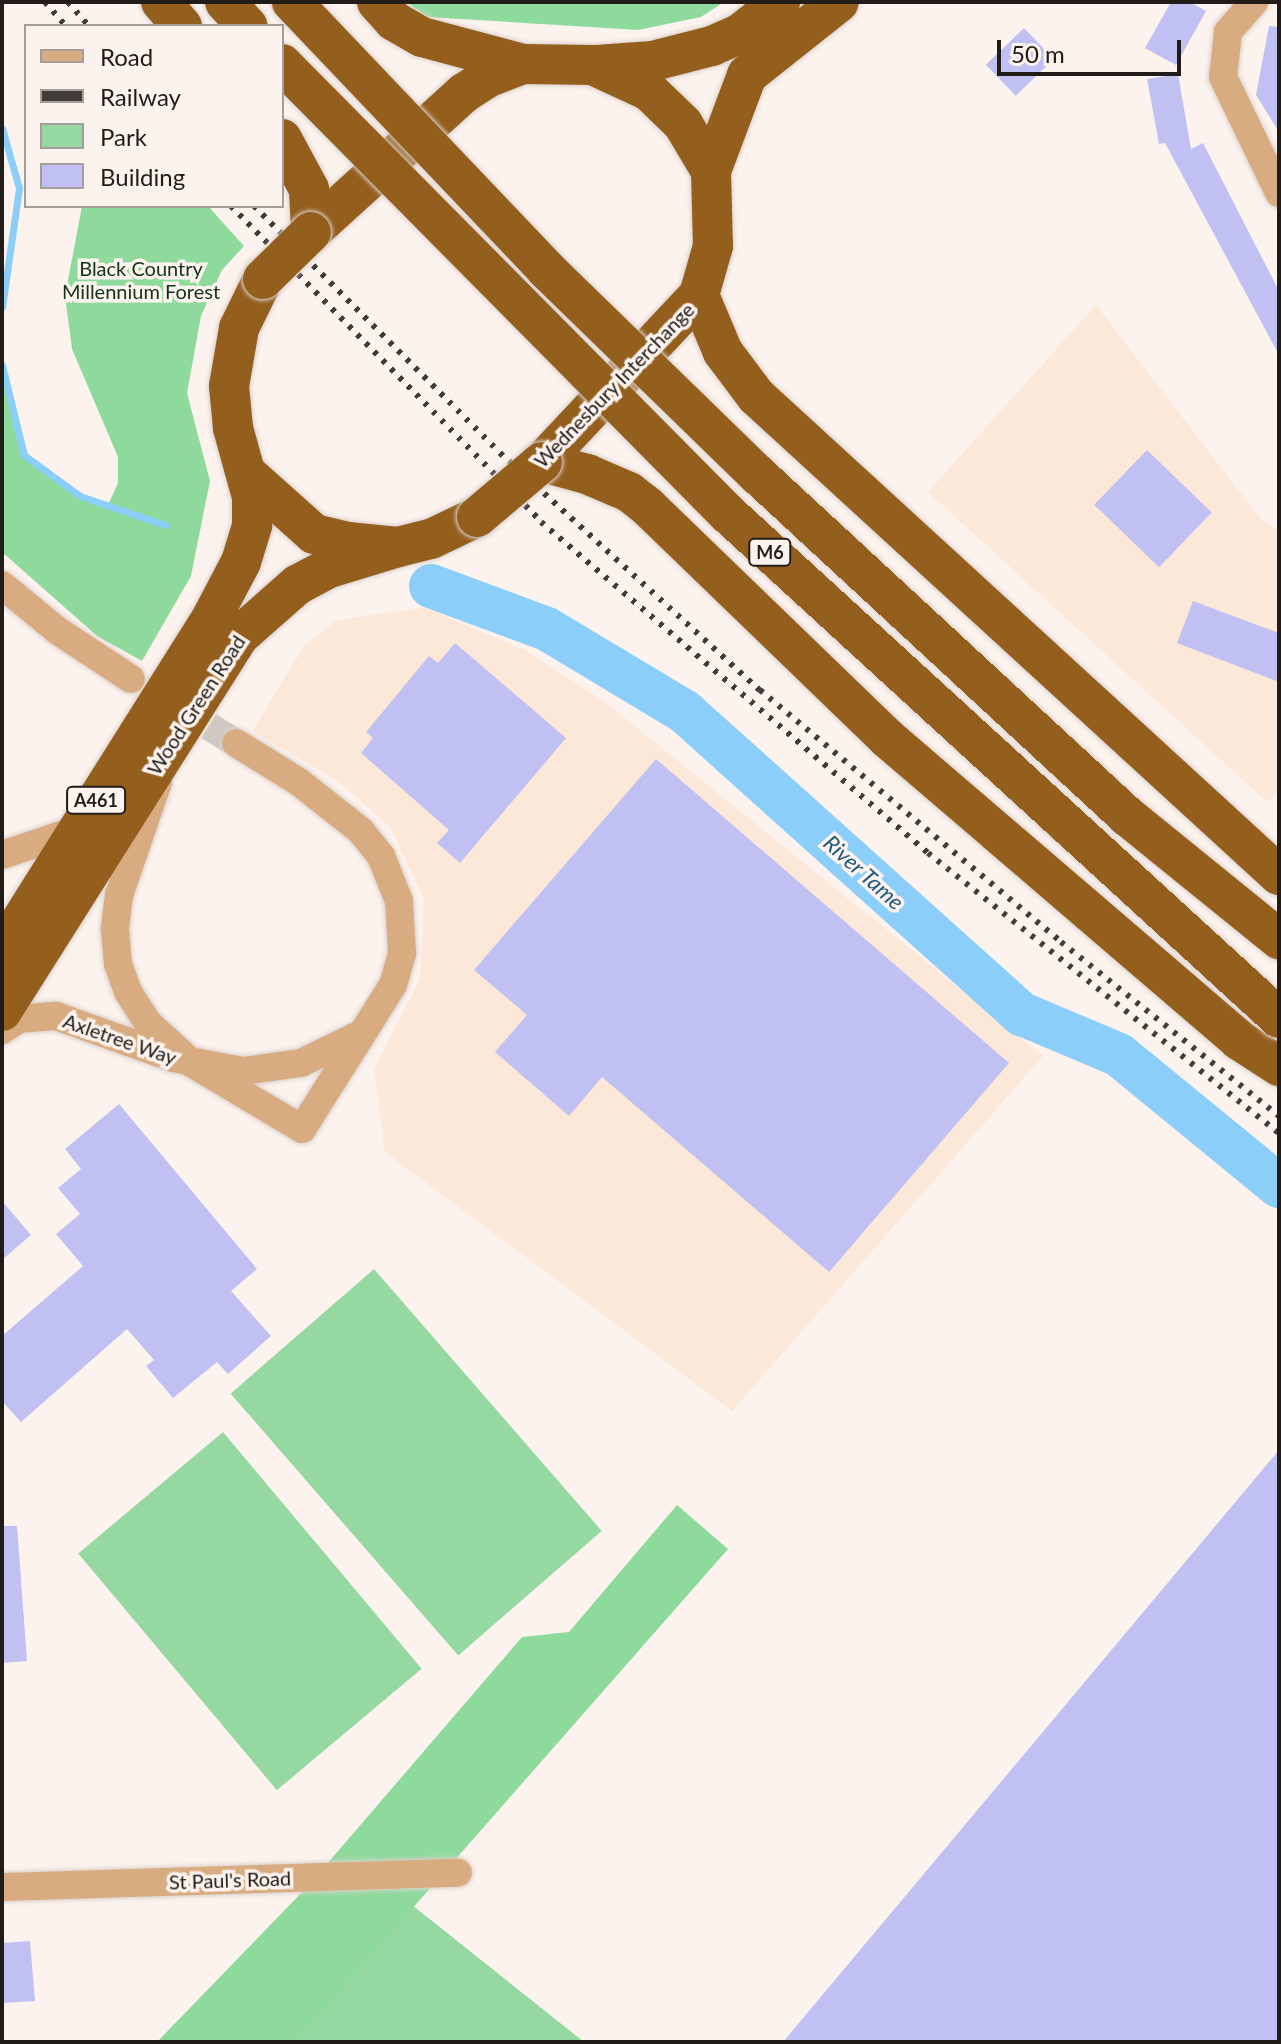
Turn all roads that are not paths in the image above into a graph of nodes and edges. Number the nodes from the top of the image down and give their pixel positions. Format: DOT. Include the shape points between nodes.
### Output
graph roads {
  1 [pos="161,2"];
  2 [pos="225,2"];
  3 [pos="292,2"];
  4 [pos="780,2"];
  5 [pos="1254,2"];
  6 [pos="827,4"];
  7 [pos="386,11"];
  8 [pos="180,24"];
  9 [pos="245,24"];
  10 [pos="523,64"];
  11 [pos="593,65"];
  12 [pos="284,66"];
  13 [pos="288,146"];
  14 [pos="711,171"];
  15 [pos="1279,193"];
  16 [pos="311,232"];
  17 [pos="699,295"];
  18 [pos="542,462"];
  19 [pos="247,474"];
  20 [pos="398,547"];
  21 [pos="2,585"];
  22 [pos="131,679"];
  23 [pos="236,743"];
  24 [pos="168,746"];
  25 [pos="79,829"];
  26 [pos="2,855"];
  27 [pos="1279,875"];
  28 [pos="1279,939"];
  29 [pos="2,951"];
  30 [pos="2,1011"];
  31 [pos="1279,1018"];
  32 [pos="2,1030"];
  33 [pos="363,1033"];
  34 [pos="193,1064"];
  35 [pos="1279,1066"];
  36 [pos="458,1873"];
  37 [pos="2,1887"];
  1 -- 8 [label="highway"];
  2 -- 9 [label="highway"];
  3 -- 28 [label="highway, M6, bridge" via="546,269 758,475 1127,816"];
  4 -- 11 [label="highway" via="741,33 712,46 653,61"];
  5 -- 15 [label="street" via="1228,32 1223,77"];
  6 -- 14 [label="highway" via="747,75"];
  7 -- 10 [label="highway" via="442,44"];
  10 -- 11 [label="highway, Wednesbury Interchange"];
  10 -- 16 [label="highway, Wednesbury Interchange" via="464,93"];
  11 -- 14 [label="highway, Wednesbury Interchange" via="649,91 683,124"];
  12 -- 31 [label="highway, M6, bridge" via="727,513"];
  13 -- 16 [label="highway" via="309,189"];
  14 -- 17 [label="highway, Wednesbury Interchange" via="713,246"];
  16 -- 19 [label="highway, Wednesbury Interchange, bridge" via="263,279 239,328 229,386 233,428"];
  17 -- 18 [label="highway, Wednesbury Interchange"];
  17 -- 27 [label="highway" via="723,352 756,396"];
  18 -- 20 [label="highway, Wednesbury Interchange, bridge" via="477,517 431,539"];
  18 -- 35 [label="highway" via="587,474 629,492 648,507 887,738 1239,1040"];
  19 -- 20 [label="highway, Wednesbury Interchange" via="314,534"];
  19 -- 25 [label="highway, Wood Green Road / A461" via="252,525 228,590"];
  20 -- 24 [label="highway, Wood Green Road / A461" via="329,568 260,613 238,637"];
  21 -- 22 [label="street" via="58,631"];
  23 -- 33 [label="street, Axletree Way" via="333,806 361,831 393,879 402,953 393,985"];
  24 -- 30 [label="highway, Wood Green Road / A461"];
  24 -- 34 [label="street, Axletree Way" via="119,895 115,930 118,964 138,1010"];
  25 -- 26 [label="street"];
  25 -- 29 [label="highway, Wood Green Road / A461"];
  32 -- 34 [label="street, Axletree Way" via="19,1019 56,1016"];
  33 -- 34 [label="street, Axletree Way" via="301,1063 273,1069"];
  33 -- 34 [label="street, Axletree Way" via="302,1129"];
  36 -- 37 [label="street, St Paul's Road"];
}
